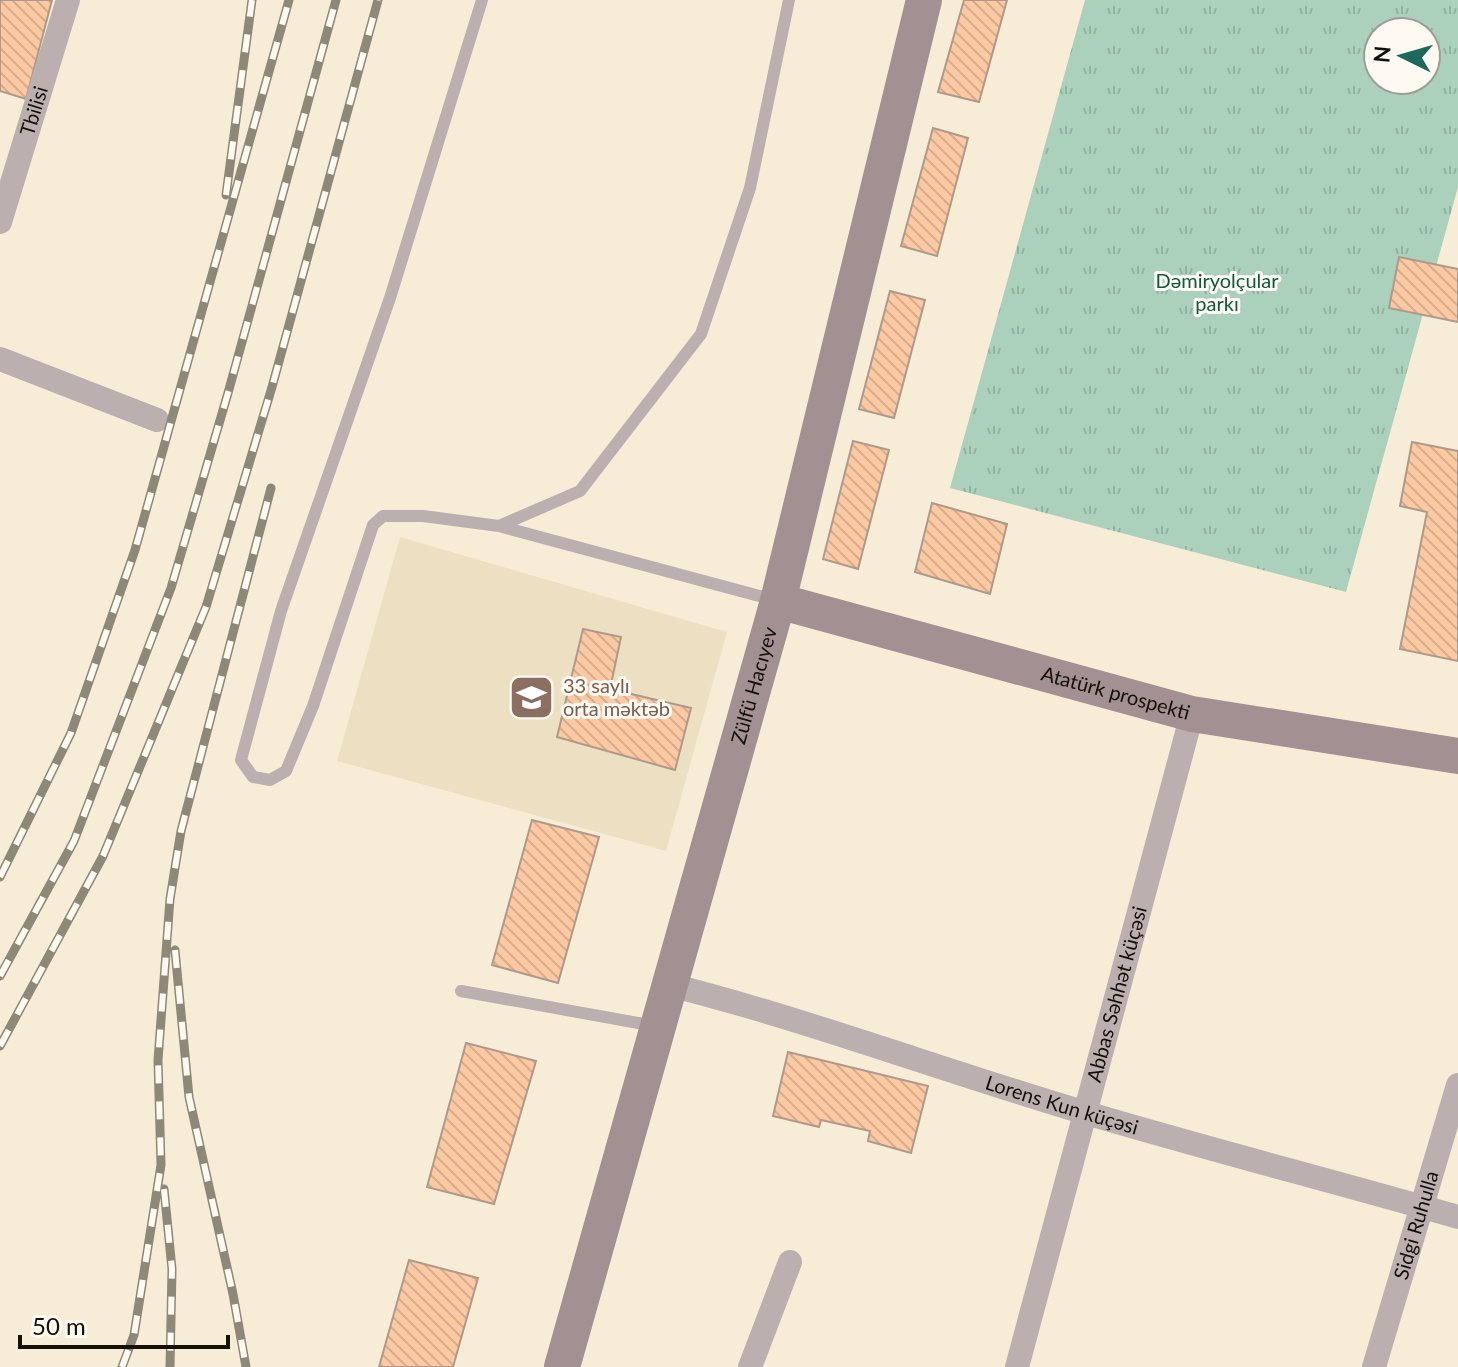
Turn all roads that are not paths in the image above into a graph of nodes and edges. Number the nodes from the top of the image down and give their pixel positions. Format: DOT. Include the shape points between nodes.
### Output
graph roads {
  1 [pos="68,0"];
  2 [pos="482,0"];
  3 [pos="789,0"];
  4 [pos="924,0"];
  5 [pos="0,222"];
  6 [pos="0,359"];
  7 [pos="157,420"];
  8 [pos="499,526"];
  9 [pos="778,601"];
  10 [pos="1192,714"];
  11 [pos="1458,756"];
  12 [pos="670,985"];
  13 [pos="461,991"];
  14 [pos="658,1026"];
  15 [pos="1458,1085"];
  16 [pos="1084,1113"];
  17 [pos="1423,1206"];
  18 [pos="1458,1217"];
  19 [pos="790,1262"];
  20 [pos="562,1367"];
  21 [pos="750,1367"];
  22 [pos="1017,1367"];
  23 [pos="1374,1367"];
  1 -- 5 [label="street, Tbilisi"];
  2 -- 8 [label="lane" via="390,298 281,611 241,760 253,777 270,780 286,771 373,525 383,516 423,516"];
  3 -- 8 [label="lane" via="750,188 701,334 580,491"];
  4 -- 9 [label="main road, Zülfü Hacıyev"];
  6 -- 7 [label="street"];
  8 -- 9 [label="lane"];
  9 -- 10 [label="main road, Atatürk prospekti"];
  9 -- 12 [label="main road, Zülfü Hacıyev"];
  10 -- 11 [label="main road, Atatürk prospekti"];
  10 -- 16 [label="street, Abbas Səhhət küçəsi"];
  12 -- 14 [label="main road, Zülfü Hacıyev"];
  12 -- 16 [label="street, Lorens Kun küçəsi" via="749,1005"];
  13 -- 14 [label="lane"];
  14 -- 20 [label="main road, Zülfü Hacıyev"];
  15 -- 17 [label="street, Sidgi Ruhulla"];
  16 -- 17 [label="street, Lorens Kun küçəsi"];
  16 -- 22 [label="street, Abbas Səhhət küçəsi"];
  17 -- 18 [label="street, Lorens Kun küçəsi"];
  17 -- 23 [label="street, Sidgi Ruhulla"];
  19 -- 21 [label="street"];
}
